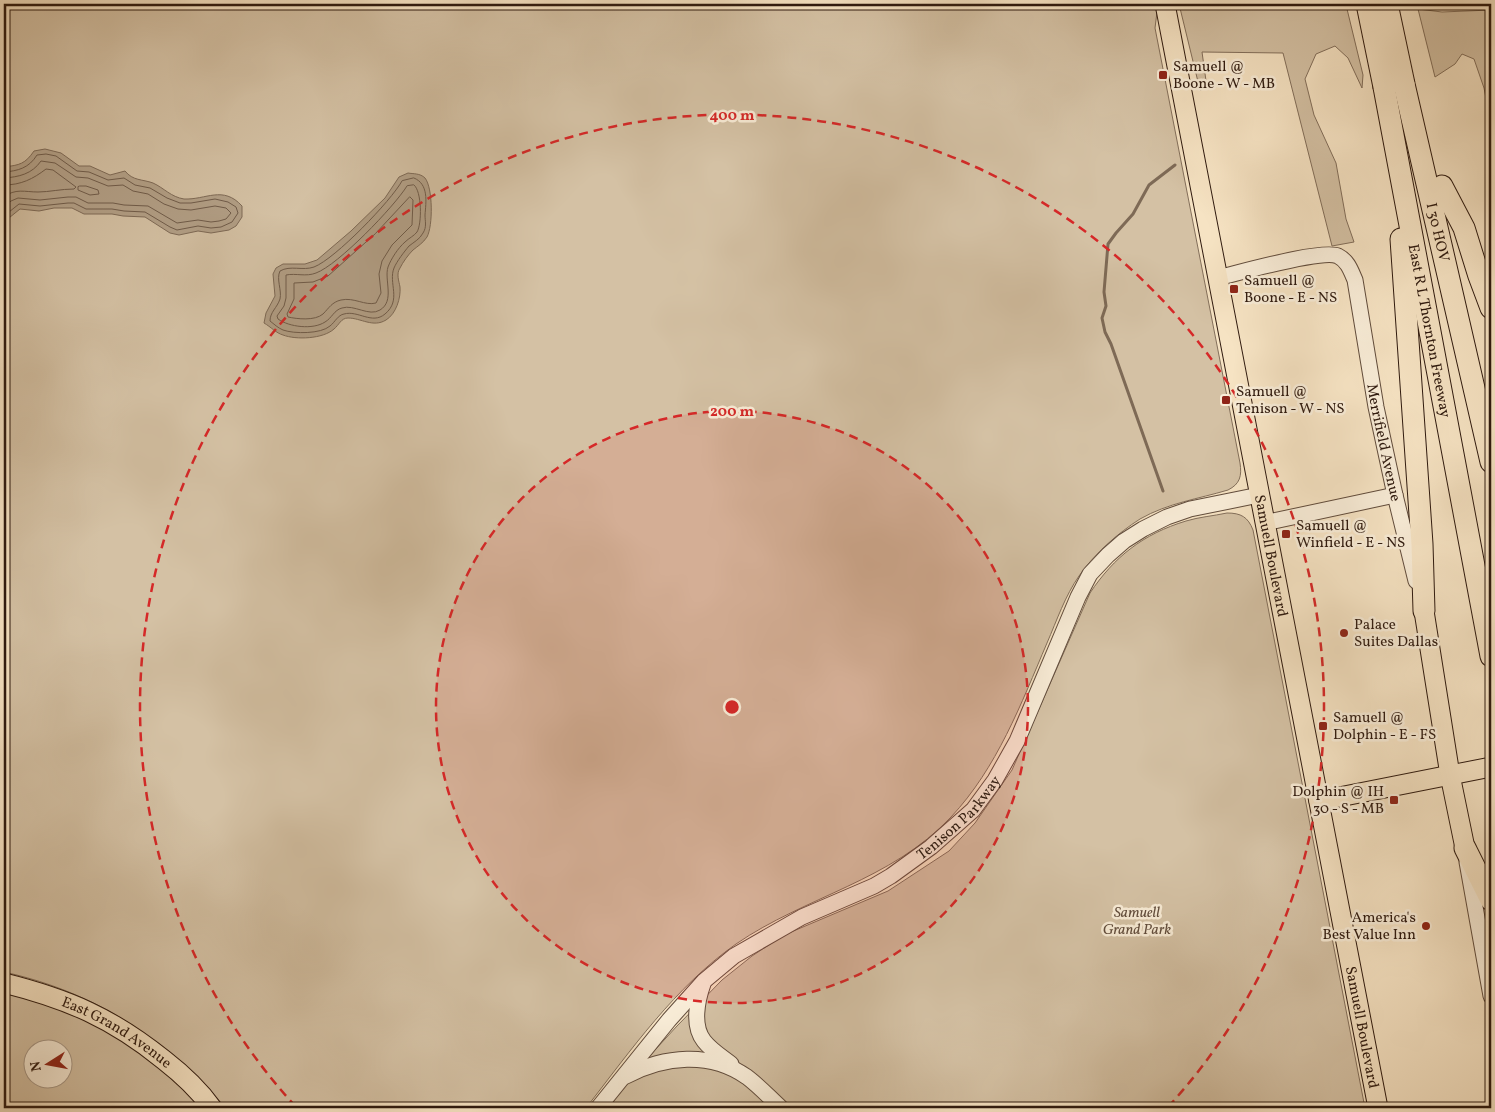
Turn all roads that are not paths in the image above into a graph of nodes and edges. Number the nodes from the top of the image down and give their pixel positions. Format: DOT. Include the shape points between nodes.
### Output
graph roads {
  1 [pos="1165,4"];
  2 [pos="1368,4"];
  3 [pos="1387,4"];
  4 [pos="1400,4"];
  5 [pos="1402,84"];
  6 [pos="1396,153"];
  7 [pos="1442,186"];
  8 [pos="1217,278"];
  9 [pos="1491,308"];
  10 [pos="1491,408"];
  11 [pos="1491,462"];
  12 [pos="1259,496"];
  13 [pos="1395,496"];
  14 [pos="1264,523"];
  15 [pos="1424,611"];
  16 [pos="1491,656"];
  17 [pos="1486,768"];
  18 [pos="1450,775"];
  19 [pos="1318,801"];
  20 [pos="1464,848"];
  21 [pos="1491,900"];
  22 [pos="704,981"];
  23 [pos="4,983"];
  24 [pos="1491,996"];
  25 [pos="746,1076"];
  26 [pos="621,1079"];
  27 [pos="212,1108"];
  28 [pos="598,1108"];
  29 [pos="781,1108"];
  30 [pos="1378,1108"];
  1 -- 8 [label="main road, Samuell Boulevard"];
  2 -- 5 [label="highway, East R L Thornton Freeway, bridge"];
  3 -- 5 [label="highway, I 30 HOV, bridge"];
  4 -- 5 [label="highway, East R L Thornton Freeway"];
  5 -- 6 [label="highway, East R L Thornton Freeway"];
  5 -- 7 [label="highway, East R L Thornton Freeway"];
  5 -- 11 [label="highway, I 30 HOV"];
  6 -- 15 [label="highway"];
  6 -- 16 [label="highway, East R L Thornton Freeway"];
  7 -- 9 [label="highway" via="1464,228"];
  7 -- 10 [label="highway, East R L Thornton Freeway"];
  8 -- 12 [label="main road, Samuell Boulevard"];
  8 -- 13 [label="street, Merrifield Avenue" via="1289,260 1329,254 1344,260 1355,280"];
  12 -- 14 [label="main road, Samuell Boulevard"];
  12 -- 22 [label="street, Tenison Parkway" via="1190,509 1167,517 1143,528 1114,550 1090,574 1017,741 973,810 892,876 767,936 734,956"];
  13 -- 14 [label="street"];
  13 -- 15 [label="street, Merrifield Avenue"];
  14 -- 19 [label="main road, Samuell Boulevard"];
  15 -- 18 [label="main road, Merrifield Avenue"];
  17 -- 18 [label="main road"];
  18 -- 19 [label="main road"];
  18 -- 20 [label="main road, Merrifield Avenue"];
  19 -- 30 [label="main road, Samuell Boulevard"];
  20 -- 21 [label="highway"];
  20 -- 24 [label="street, Merrifield Avenue"];
  22 -- 25 [label="street" via="697,1019 700,1033 706,1043"];
  22 -- 26 [label="street, Tenison Parkway"];
  23 -- 27 [label="main road, East Grand Avenue" via="73,1004 112,1022 174,1068"];
  25 -- 26 [label="street" via="714,1061 681,1059 651,1065"];
  25 -- 29 [label="street"];
  26 -- 28 [label="street, Tenison Parkway"];
}
